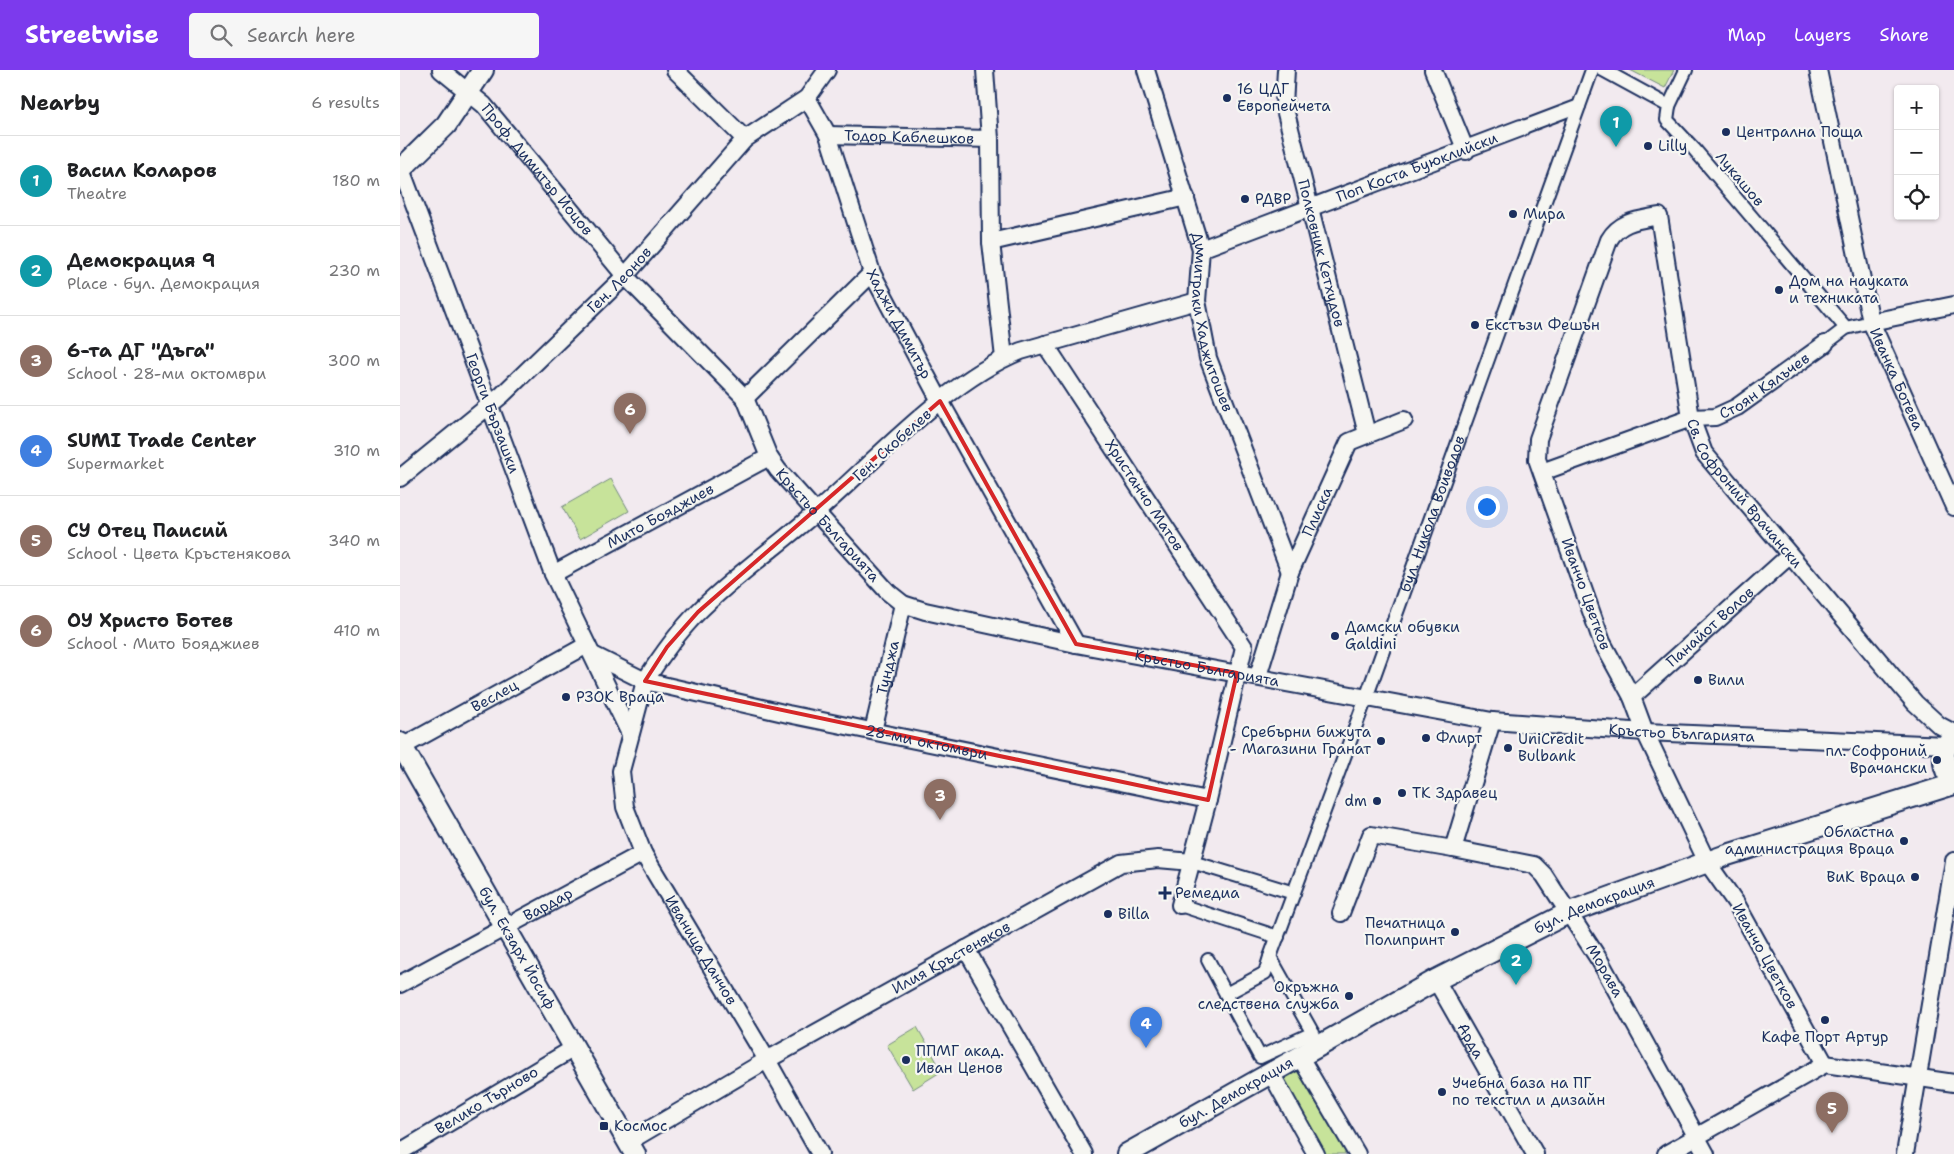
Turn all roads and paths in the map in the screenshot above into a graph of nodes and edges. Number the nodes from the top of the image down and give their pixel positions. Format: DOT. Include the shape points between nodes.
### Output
graph roads {
  1 [pos="442,70"];
  2 [pos="483,70"];
  3 [pos="676,70"];
  4 [pos="827,70"];
  5 [pos="985,70"];
  6 [pos="1146,70"];
  7 [pos="1286,70"];
  8 [pos="1433,70"];
  9 [pos="1592,70"];
  10 [pos="1603,70"];
  11 [pos="1686,70"];
  12 [pos="1818,70"];
  13 [pos="470,92"];
  14 [pos="807,98"];
  15 [pos="1579,106"];
  16 [pos="1669,106"];
  17 [pos="1521,128"];
  18 [pos="828,135"];
  19 [pos="745,139"];
  20 [pos="990,139"];
  21 [pos="1466,151"];
  22 [pos="401,169"];
  23 [pos="1186,197"];
  24 [pos="1310,209"];
  25 [pos="1635,221"];
  26 [pos="991,242"];
  27 [pos="1201,249"];
  28 [pos="872,273"];
  29 [pos="625,276"];
  30 [pos="1197,300"];
  31 [pos="1954,305"];
  32 [pos="1871,322"];
  33 [pos="1846,328"];
  34 [pos="1045,344"];
  35 [pos="1825,344"];
  36 [pos="1004,358"];
  37 [pos="745,398"];
  38 [pos="940,402"];
  39 [pos="490,407"];
  40 [pos="1691,418"];
  41 [pos="1404,420"];
  42 [pos="1367,434"];
  43 [pos="769,457"];
  44 [pos="1542,472"];
  45 [pos="400,478"];
  46 [pos="1954,507"];
  47 [pos="816,512"];
  48 [pos="1789,556"];
  49 [pos="1290,572"];
  50 [pos="553,574"];
  51 [pos="903,604"];
  52 [pos="1076,644"];
  53 [pos="1244,646"];
  54 [pos="590,650"];
  55 [pos="1238,673"];
  56 [pos="1258,676"];
  57 [pos="645,681"];
  58 [pos="1632,697"];
  59 [pos="1366,698"];
  60 [pos="1492,721"];
  61 [pos="873,731"];
  62 [pos="1645,732"];
  63 [pos="630,734"];
  64 [pos="1951,738"];
  65 [pos="401,746"];
  66 [pos="1954,783"];
  67 [pos="1208,800"];
  68 [pos="1453,849"];
  69 [pos="643,853"];
  70 [pos="1954,860"];
  71 [pos="1192,862"];
  72 [pos="1707,862"];
  73 [pos="1294,893"];
  74 [pos="1180,905"];
  75 [pos="1570,912"];
  76 [pos="1341,913"];
  77 [pos="504,927"];
  78 [pos="1278,937"];
  79 [pos="966,949"];
  80 [pos="1270,957"];
  81 [pos="1208,960"];
  82 [pos="1436,980"];
  83 [pos="400,984"];
  84 [pos="1226,994"];
  85 [pos="1316,1039"];
  86 [pos="574,1048"];
  87 [pos="1300,1057"];
  88 [pos="767,1060"];
  89 [pos="1826,1064"];
  90 [pos="1266,1065"];
  91 [pos="1918,1078"];
  92 [pos="1954,1083"];
  93 [pos="1696,1136"];
  94 [pos="631,1148"];
  95 [pos="401,1152"];
  96 [pos="820,1154"];
  97 [pos="1084,1154"];
  98 [pos="1127,1154"];
  99 [pos="1316,1154"];
  100 [pos="1357,1154"];
  101 [pos="1535,1154"];
  102 [pos="1666,1154"];
  103 [pos="1706,1154"];
  104 [pos="1905,1154"];
  1 -- 13 [label="street, Проф. Димитър Йоцов"];
  2 -- 13 [label="street"];
  3 -- 19 [label="street"];
  4 -- 14 [label="street, Ген. Леонов"];
  5 -- 20 [label="street"];
  6 -- 23 [label="street, Димитраки Хаджитошев"];
  7 -- 24 [label="street, Полковник Кетхудов" via="1284,105"];
  8 -- 21 [label="street"];
  9 -- 15 [label="street, бул. Никола Войводов"];
  10 -- 16 [label="street"];
  11 -- 16 [label="street"];
  12 -- 32 [label="street, Иванка Ботева"];
  13 -- 22 [label="street" via="446,125"];
  13 -- 29 [label="street, Проф. Димитър Йоцов" via="498,121"];
  14 -- 18 [label="street, Хаджи Димитър"];
  14 -- 19 [label="street, Ген. Леонов"];
  15 -- 17 [label="street"];
  15 -- 59 [label="street, бул. Никола Войводов"];
  16 -- 33 [label="street, Лукашов" via="1666,120"];
  17 -- 21 [label="street, Поп Коста Буюклийски"];
  18 -- 20 [label="street, Тодор Каблешков"];
  18 -- 28 [label="street, Хаджи Димитър"];
  19 -- 29 [label="street, Ген. Леонов"];
  20 -- 26 [label="street"];
  21 -- 24 [label="street, Поп Коста Буюклийски"];
  22 -- 39 [label="street, Георги Бързашки"];
  23 -- 26 [label="street"];
  23 -- 27 [label="street, Димитраки Хаджитошев"];
  24 -- 27 [label="street, Поп Коста Буюклийски"];
  24 -- 42 [label="street, Полковник Кетхудов"];
  25 -- 40 [label="street, Св. Софроний Врачански" via="1659,216"];
  25 -- 44 [label="street, Иванчо Цветков" via="1622,224 1609,240 1538,439 1537,459"];
  26 -- 36 [label="street"];
  27 -- 30 [label="street, Димитраки Хаджитошев"];
  28 -- 37 [label="street"];
  28 -- 38 [label="street, Хаджи Димитър"];
  29 -- 37 [label="street, Кръстьо Българията"];
  29 -- 39 [label="street, Ген. Леонов"];
  30 -- 34 [label="street, Ген. Скобелев"];
  30 -- 49 [label="street, Димитраки Хаджитошев" via="1208,358"];
  31 -- 32 [label="street, Стоян Кялъчев"];
  32 -- 33 [label="street, Стоян Кялъчев"];
  32 -- 46 [label="street, Иванка Ботева"];
  33 -- 35 [label="street, Стоян Кялъчев"];
  34 -- 36 [label="street, Ген. Скобелев"];
  34 -- 53 [label="street, Христанчо Матов"];
  35 -- 40 [label="street, Стоян Кялъчев" via="1736,408 1715,417"];
  36 -- 38 [label="street, Ген. Скобелев"];
  37 -- 43 [label="street, Кръстьо Българията"];
  38 -- 47 [label="street, Ген. Скобелев"];
  38 -- 52 [label="street, Хаджи Димитър"];
  39 -- 45 [label="street, Ген. Леонов"];
  39 -- 50 [label="street, Георги Бързашки"];
  40 -- 44 [label="street, Стоян Кялъчев"];
  40 -- 48 [label="street, Св. Софроний Врачански" via="1704,453"];
  41 -- 42 [label="street, Плиска"];
  42 -- 49 [label="street, Плиска" via="1349,442"];
  43 -- 47 [label="street, Кръстьо Българията"];
  43 -- 50 [label="street, Мито Бояджиев"];
  44 -- 58 [label="street, Иванчо Цветков" via="1602,642"];
  47 -- 51 [label="street, Кръстьо Българията" via="888,592"];
  47 -- 57 [label="street, Ген. Скобелев" via="698,612 667,647"];
  48 -- 58 [label="street, Панайот Волов"];
  48 -- 64 [label="street, Св. Софроний Врачански" via="1915,703"];
  49 -- 56 [label="street, Плиска"];
  50 -- 54 [label="street, Георги Бързашки"];
  51 -- 52 [label="street, Кръстьо Българията"];
  51 -- 61 [label="street, Тунджа"];
  52 -- 55 [label="street, Кръстьо Българията"];
  53 -- 55 [label="street"];
  53 -- 56 [label="street, Христанчо Матов"];
  54 -- 57 [label="street, 28-ми октомври"];
  54 -- 63 [label="street, Георги Бързашки"];
  54 -- 65 [label="street, Веслец"];
  55 -- 56 [label="street, Кръстьо Българията"];
  55 -- 67 [label="street"];
  56 -- 59 [label="street, Кръстьо Българията"];
  57 -- 61 [label="street, 28-ми октомври"];
  57 -- 63 [label="street, Ген. Скобелев"];
  58 -- 62 [label="street, Иванчо Цветков"];
  59 -- 60 [label="street, Кръстьо Българията"];
  59 -- 73 [label="street, бул. Никола Войводов"];
  60 -- 62 [label="street, Кръстьо Българията"];
  60 -- 68 [label="street"];
  61 -- 67 [label="street, 28-ми октомври"];
  62 -- 64 [label="street, Кръстьо Българията"];
  62 -- 72 [label="street, Иванчо Цветков"];
  63 -- 69 [label="street, Иваница Данчов" via="621,771 625,807"];
  64 -- 66 [label="street" via="1944,762"];
  65 -- 77 [label="street, бул. Екзарх Йосиф"];
  66 -- 72 [label="street, бул. Демокрация"];
  67 -- 71 [label="street"];
  68 -- 75 [label="street, Морава" via="1534,864"];
  68 -- 76 [label="street, Морава" via="1371,835"];
  69 -- 77 [label="street, Вардар"];
  69 -- 88 [label="street, Иваница Данчов"];
  70 -- 91 [label="street"];
  71 -- 73 [label="street, Илия Кръстеняков"];
  71 -- 74 [label="street"];
  71 -- 79 [label="street, Илия Кръстеняков" via="1158,859 1121,863"];
  72 -- 75 [label="street, бул. Демокрация"];
  72 -- 89 [label="street, Иванчо Цветков" via="1736,903"];
  73 -- 78 [label="street, бул. Никола Войводов"];
  74 -- 78 [label="street"];
  75 -- 82 [label="street, бул. Демокрация"];
  75 -- 93 [label="street, Морава"];
  77 -- 83 [label="street, Вардар"];
  77 -- 86 [label="street, бул. Екзарх Йосиф"];
  78 -- 80 [label="street, бул. Никола Войводов"];
  79 -- 88 [label="street, Илия Кръстеняков"];
  79 -- 97 [label="street"];
  80 -- 84 [label="street, бул. Никола Войводов" via="1265,973"];
  80 -- 85 [label="street"];
  81 -- 84 [label="street"];
  82 -- 85 [label="street, бул. Демокрация"];
  82 -- 101 [label="street, Арда"];
  84 -- 90 [label="street"];
  85 -- 87 [label="street, бул. Демокрация"];
  85 -- 90 [label="street"];
  86 -- 94 [label="street, бул. Екзарх Йосиф"];
  86 -- 95 [label="street, Велико Търново"];
  87 -- 90 [label="street, бул. Демокрация"];
  87 -- 100 [label="street"];
  88 -- 94 [label="street, Илия Кръстеняков"];
  88 -- 96 [label="street, Иваница Данчов"];
  89 -- 91 [label="street"];
  89 -- 93 [label="street"];
  90 -- 98 [label="street, бул. Демокрация"];
  90 -- 99 [label="street"];
  91 -- 92 [label="street"];
  91 -- 104 [label="street"];
  93 -- 102 [label="street"];
  93 -- 103 [label="street, Морава"];
}
